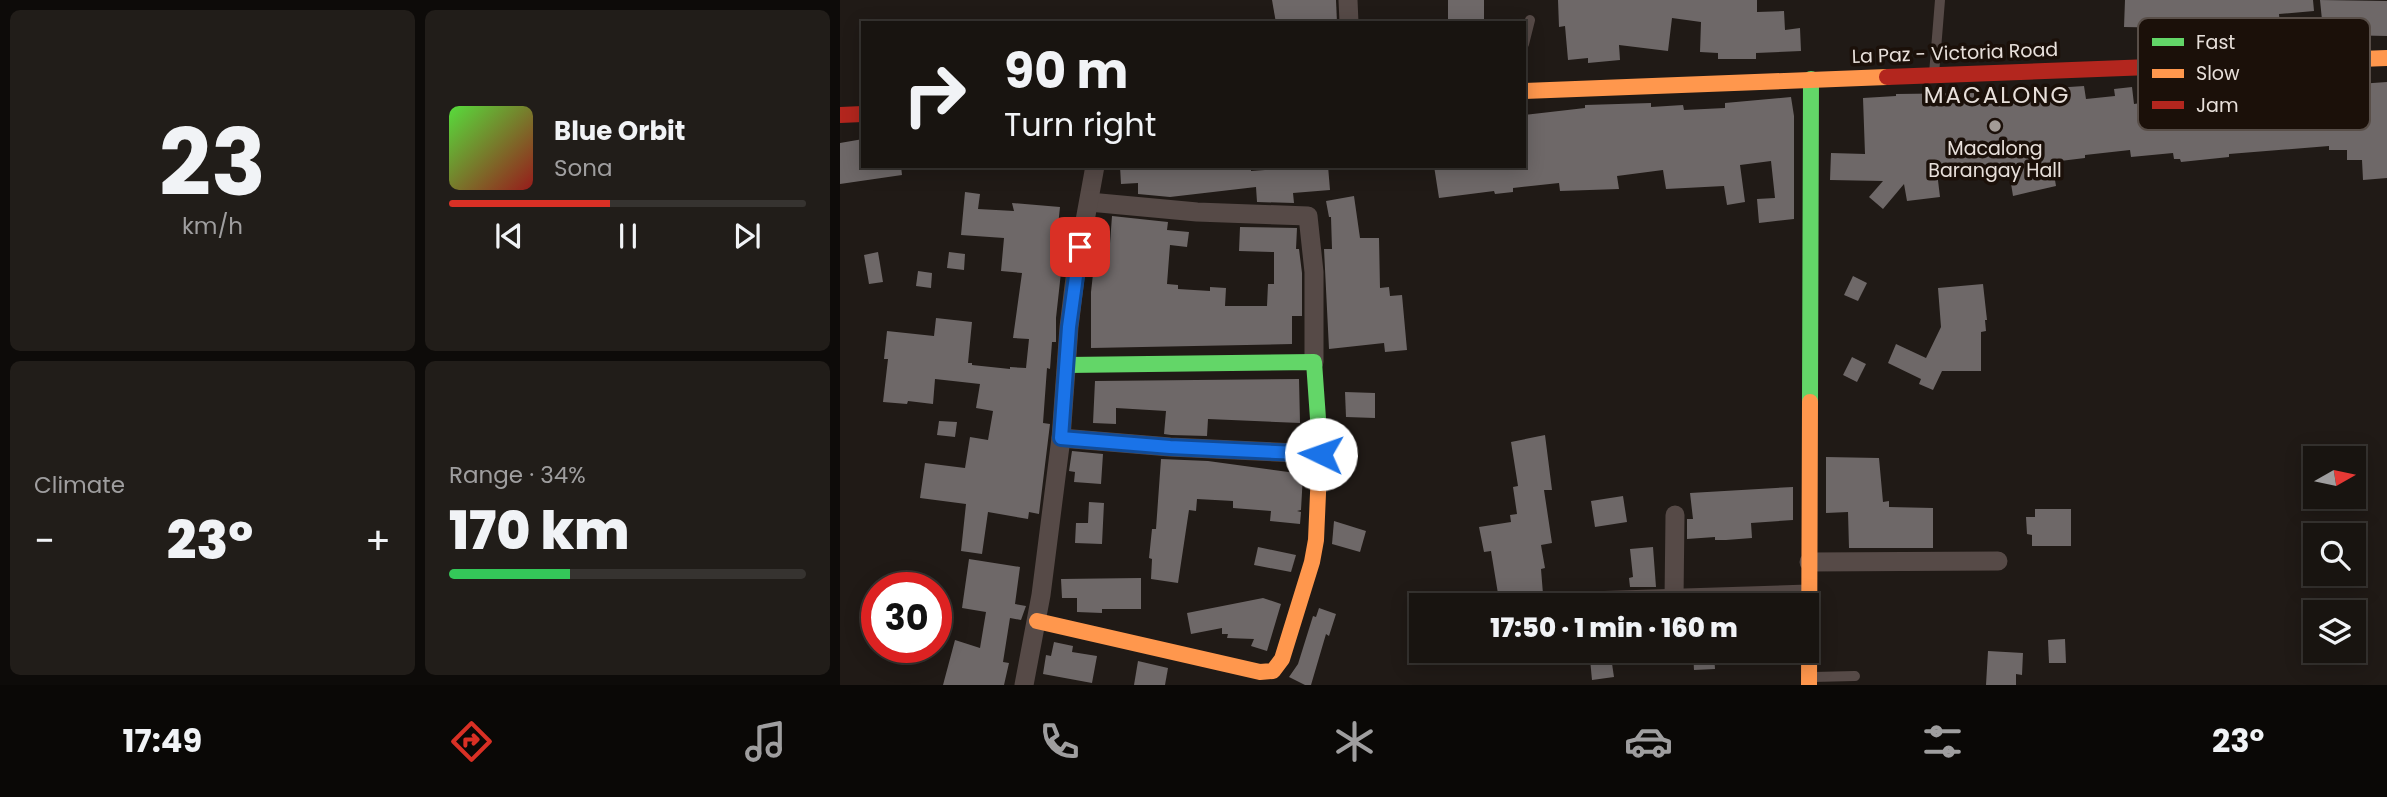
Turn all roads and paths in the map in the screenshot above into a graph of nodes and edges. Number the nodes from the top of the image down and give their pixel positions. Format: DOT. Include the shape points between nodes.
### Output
graph roads {
  1 [pos="1348,0"];
  2 [pos="1940,0"];
  3 [pos="1530,20"];
  4 [pos="1349,21"];
  5 [pos="1526,36"];
  6 [pos="2138,67"];
  7 [pos="1934,75"];
  8 [pos="1811,79"];
  9 [pos="1526,91"];
  10 [pos="861,114"];
  11 [pos="840,115"];
  12 [pos="1095,168"];
  13 [pos="1089,202"];
  14 [pos="1314,362"];
  15 [pos="1067,365"];
  16 [pos="1061,438"];
  17 [pos="1321,454"];
  18 [pos="1675,515"];
  19 [pos="1998,561"];
  20 [pos="1809,562"];
  21 [pos="1674,593"];
  22 [pos="1808,593"];
  23 [pos="1037,621"];
  24 [pos="1809,663"];
  25 [pos="1855,676"];
  26 [pos="1809,681"];
  27 [pos="1024,685"];
  1 -- 4 [label="street"];
  2 -- 7 [label="lane"];
  3 -- 5 [label="lane"];
  6 -- 7 [label="street, La Paz - Victoria Road"];
  7 -- 8 [label="street, La Paz - Victoria Road"];
  8 -- 9 [label="street, La Paz - Victoria Road"];
  8 -- 20 [label="street"];
  10 -- 11 [label="street"];
  12 -- 13 [label="street"];
  13 -- 14 [label="street" via="1308,216 1314,272"];
  13 -- 15 [label="street" via="1076,270"];
  14 -- 15 [label="street"];
  14 -- 17 [label="street"];
  15 -- 16 [label="street"];
  16 -- 17 [label="street"];
  16 -- 23 [label="street"];
  17 -- 23 [label="street" via="1312,562 1282,659 1273,671 1260,672"];
  18 -- 21 [label="street"];
  19 -- 20 [label="street"];
  20 -- 22 [label="street"];
  23 -- 27 [label="street"];
  24 -- 26 [label="street"];
  25 -- 26 [label="lane"];
}
